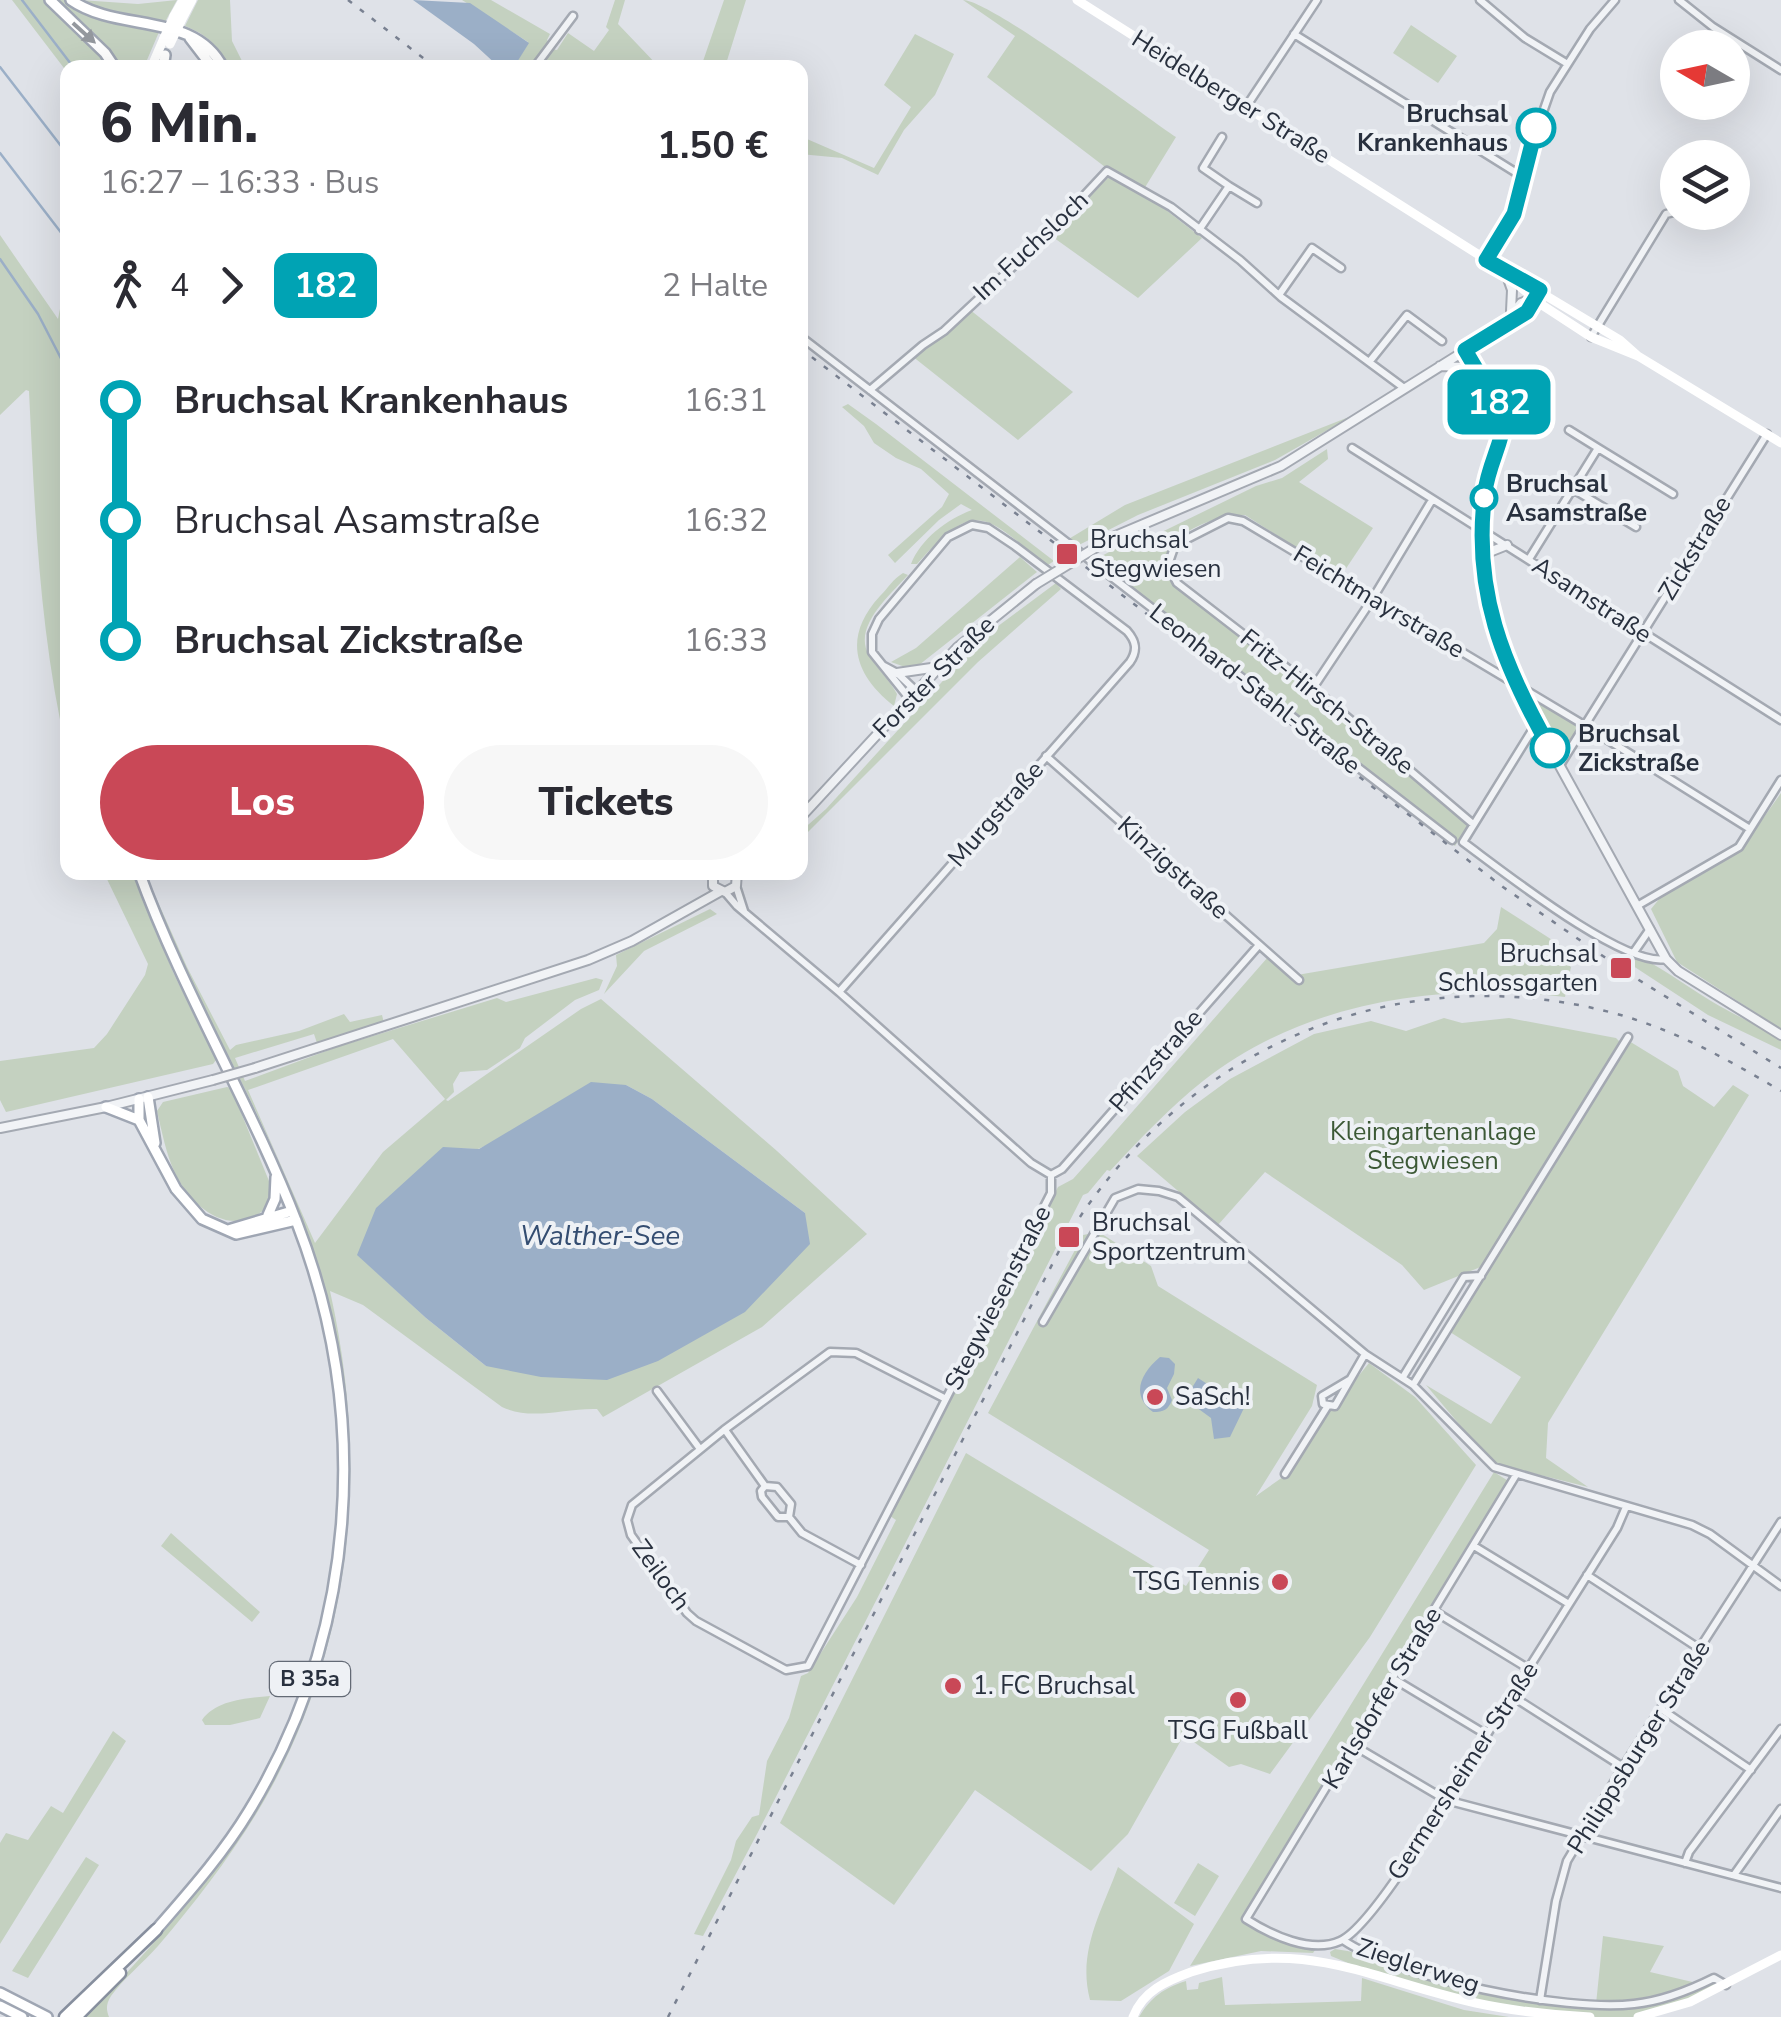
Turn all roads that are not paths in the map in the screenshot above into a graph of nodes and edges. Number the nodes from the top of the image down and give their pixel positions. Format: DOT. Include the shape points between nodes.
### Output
graph roads {
  1 [pos="50,0"];
  2 [pos="71,0"];
  3 [pos="182,0"];
  4 [pos="192,0"];
  5 [pos="1077,0"];
  6 [pos="1317,0"];
  7 [pos="1480,0"];
  8 [pos="1615,0"];
  9 [pos="1680,0"];
  10 [pos="573,16"];
  11 [pos="178,18"];
  12 [pos="184,33"];
  13 [pos="1294,34"];
  14 [pos="167,41"];
  15 [pos="110,60"];
  16 [pos="156,60"];
  17 [pos="163,60"];
  18 [pos="207,60"];
  19 [pos="219,60"];
  20 [pos="540,60"];
  21 [pos="1566,63"];
  22 [pos="1781,70"];
  23 [pos="1246,106"];
  24 [pos="1222,137"];
  25 [pos="1523,177"];
  26 [pos="1229,186"];
  27 [pos="1256,203"];
  28 [pos="1660,224"];
  29 [pos="1199,230"];
  30 [pos="1486,260"];
  31 [pos="1498,267"];
  32 [pos="1342,268"];
  33 [pos="1508,276"];
  34 [pos="1536,294"];
  35 [pos="1279,295"];
  36 [pos="1511,314"];
  37 [pos="1504,326"];
  38 [pos="1593,332"];
  39 [pos="1442,341"];
  40 [pos="808,342"];
  41 [pos="1465,350"];
  42 [pos="1370,361"];
  43 [pos="1440,366"];
  44 [pos="1480,373"];
  45 [pos="1404,388"];
  46 [pos="870,390"];
  47 [pos="1569,430"];
  48 [pos="1767,434"];
  49 [pos="1781,443"];
  50 [pos="1352,448"];
  51 [pos="1598,448"];
  52 [pos="1572,490"];
  53 [pos="1673,494"];
  54 [pos="1432,500"];
  55 [pos="1244,521"];
  56 [pos="1636,527"];
  57 [pos="1483,530"];
  58 [pos="1507,545"];
  59 [pos="1482,555"];
  60 [pos="1529,558"];
  61 [pos="1373,598"];
  62 [pos="1642,634"];
  63 [pos="883,666"];
  64 [pos="938,667"];
  65 [pos="898,673"];
  66 [pos="1514,683"];
  67 [pos="1313,688"];
  68 [pos="912,694"];
  69 [pos="1780,718"];
  70 [pos="1536,724"];
  71 [pos="1584,725"];
  72 [pos="1046,756"];
  73 [pos="1560,765"];
  74 [pos="1781,780"];
  75 [pos="808,809"];
  76 [pos="1474,824"];
  77 [pos="1750,829"];
  78 [pos="1452,840"];
  79 [pos="142,880"];
  80 [pos="711,880"];
  81 [pos="714,880"];
  82 [pos="736,880"];
  83 [pos="740,880"];
  84 [pos="723,892"];
  85 [pos="695,905"];
  86 [pos="1638,906"];
  87 [pos="745,912"];
  88 [pos="1650,929"];
  89 [pos="1259,945"];
  90 [pos="1634,952"];
  91 [pos="1666,959"];
  92 [pos="1299,980"];
  93 [pos="839,992"];
  94 [pos="1781,1035"];
  95 [pos="1628,1037"];
  96 [pos="143,1098"];
  97 [pos="106,1108"];
  98 [pos="139,1120"];
  99 [pos="0,1128"];
  100 [pos="155,1145"];
  101 [pos="276,1175"];
  102 [pos="1051,1175"];
  103 [pos="294,1216"];
  104 [pos="266,1217"];
  105 [pos="224,1230"];
  106 [pos="1481,1276"];
  107 [pos="1043,1322"];
  108 [pos="1365,1354"];
  109 [pos="1403,1377"];
  110 [pos="1349,1380"];
  111 [pos="1414,1385"];
  112 [pos="657,1390"];
  113 [pos="946,1399"];
  114 [pos="1327,1407"];
  115 [pos="724,1430"];
  116 [pos="700,1450"];
  117 [pos="1285,1474"];
  118 [pos="1516,1475"];
  119 [pos="765,1486"];
  120 [pos="1626,1506"];
  121 [pos="789,1517"];
  122 [pos="1781,1522"];
  123 [pos="1474,1546"];
  124 [pos="861,1564"];
  125 [pos="1754,1564"];
  126 [pos="1587,1575"];
  127 [pos="1781,1586"];
  128 [pos="1568,1604"];
  129 [pos="1434,1611"];
  130 [pos="1700,1649"];
  131 [pos="1529,1669"];
  132 [pos="795,1670"];
  133 [pos="1394,1679"];
  134 [pos="1512,1696"];
  135 [pos="1661,1709"];
  136 [pos="1781,1729"];
  137 [pos="1487,1735"];
  138 [pos="1353,1745"];
  139 [pos="1623,1767"];
  140 [pos="1751,1770"];
  141 [pos="1446,1800"];
  142 [pos="1781,1809"];
  143 [pos="1581,1835"];
  144 [pos="1685,1862"];
  145 [pos="1734,1875"];
  146 [pos="1781,1888"];
  147 [pos="156,1930"];
  148 [pos="1343,1940"];
  149 [pos="1324,1946"];
  150 [pos="1781,1955"];
  151 [pos="1321,1960"];
  152 [pos="1726,1984"];
  153 [pos="0,1993"];
  154 [pos="1540,2000"];
  155 [pos="0,2006"];
  156 [pos="43,2015"];
  157 [pos="22,2017"];
  158 [pos="65,2017"];
  159 [pos="76,2017"];
  160 [pos="1133,2017"];
  161 [pos="1590,2017"];
  162 [pos="1638,2017"];
  1 -- 15 [label="main road, one-way"];
  2 -- 12 [label="main road" via="109,18"];
  3 -- 11 [label="main road"];
  4 -- 11 [label="main road"];
  5 -- 23 [label="main road, Heidelberger Straße"];
  6 -- 13 [label="street"];
  7 -- 21 [label="street"];
  8 -- 21 [label="street"];
  9 -- 22 [label="street"];
  10 -- 20 [label="street"];
  11 -- 14 [label="main road, bridge"];
  12 -- 18 [label="main road"];
  12 -- 19 [label="main road" via="208,44"];
  13 -- 23 [label="street"];
  13 -- 25 [label="street"];
  14 -- 16 [label="main road"];
  14 -- 17 [label="main road"];
  21 -- 25 [label="street" via="1544,106"];
  23 -- 30 [label="main road, Heidelberger Straße"];
  24 -- 26 [label="street" via="1203,168"];
  25 -- 30 [label="street" via="1514,214"];
  26 -- 27 [label="street"];
  26 -- 29 [label="street"];
  28 -- 38 [label="street"];
  29 -- 35 [label="street, Im Fuchsloch"];
  29 -- 46 [label="street, Im Fuchsloch" via="1107,171 944,332"];
  30 -- 31 [label="main road, Heidelberger Straße"];
  31 -- 33 [label="main road"];
  31 -- 34 [label="main road"];
  32 -- 35 [label="street" via="1312,248"];
  33 -- 34 [label="main road"];
  33 -- 36 [label="street"];
  34 -- 36 [label="street, Forster Straße"];
  34 -- 37 [label="street, Forster Straße" via="1527,312"];
  34 -- 38 [label="main road"];
  35 -- 42 [label="street, Im Fuchsloch"];
  36 -- 37 [label="street, Forster Straße"];
  37 -- 41 [label="street, Forster Straße"];
  38 -- 48 [label="main road"];
  39 -- 42 [label="street" via="1407,315"];
  40 -- 46 [label="street, Leonhard-Stahl-Straße"];
  41 -- 43 [label="street, Forster Straße"];
  41 -- 44 [label="street"];
  42 -- 45 [label="street, Im Fuchsloch"];
  43 -- 44 [label="street"];
  43 -- 45 [label="street, Forster Straße"];
  44 -- 57 [label="street" via="1505,418 1486,481"];
  45 -- 64 [label="street, Forster Straße, bridge" via="1281,466 1113,537 995,614"];
  46 -- 78 [label="street, Leonhard-Stahl-Straße"];
  47 -- 51 [label="street"];
  48 -- 49 [label="main road"];
  48 -- 62 [label="street, Zickstraße"];
  50 -- 54 [label="street, Asamstraße"];
  51 -- 52 [label="street"];
  51 -- 53 [label="street"];
  52 -- 56 [label="street"];
  52 -- 60 [label="street"];
  54 -- 57 [label="street, Asamstraße"];
  54 -- 61 [label="street"];
  55 -- 61 [label="street, Feichtmayrstraße"];
  55 -- 67 [label="street, Fritz-Hirsch-Straße" via="1228,518 1175,545 1168,564 1177,583"];
  57 -- 58 [label="street, Asamstraße"];
  57 -- 59 [label="street"];
  58 -- 59 [label="street"];
  58 -- 60 [label="street, Asamstraße"];
  59 -- 66 [label="street" via="1491,618"];
  60 -- 62 [label="street, Asamstraße"];
  61 -- 66 [label="street, Feichtmayrstraße"];
  61 -- 67 [label="street"];
  62 -- 69 [label="street, Asamstraße"];
  62 -- 71 [label="street, Zickstraße"];
  63 -- 65 [label="street"];
  63 -- 68 [label="street"];
  63 -- 72 [label="street, Murgstraße" via="872,652 874,625 948,537 972,525 988,528 1134,642 1134,656"];
  64 -- 65 [label="street"];
  64 -- 68 [label="street, Forster Straße"];
  65 -- 68 [label="street"];
  66 -- 70 [label="street"];
  66 -- 71 [label="street, Feichtmayrstraße"];
  67 -- 76 [label="street, Fritz-Hirsch-Straße"];
  68 -- 75 [label="street, Forster Straße"];
  70 -- 73 [label="street"];
  70 -- 76 [label="street"];
  71 -- 73 [label="street, Zickstraße"];
  71 -- 77 [label="street"];
  72 -- 89 [label="street, Kinzigstraße"];
  72 -- 93 [label="street, Murgstraße"];
  73 -- 86 [label="street"];
  74 -- 77 [label="street"];
  76 -- 90 [label="street" via="1463,842 1576,923"];
  77 -- 86 [label="street" via="1733,852"];
  79 -- 101 [label="main road, B 35a"];
  80 -- 85 [label="street"];
  81 -- 84 [label="street"];
  82 -- 84 [label="street"];
  83 -- 87 [label="street"];
  84 -- 85 [label="street"];
  84 -- 87 [label="street, Stegwiesenstraße"];
  85 -- 96 [label="street, bridge" via="588,960"];
  86 -- 88 [label="street"];
  87 -- 93 [label="street, Stegwiesenstraße"];
  88 -- 90 [label="street"];
  88 -- 91 [label="street"];
  89 -- 92 [label="street, Kinzigstraße"];
  89 -- 102 [label="street, Pfinzstraße"];
  90 -- 91 [label="street"];
  91 -- 94 [label="street"];
  93 -- 102 [label="street, Stegwiesenstraße"];
  95 -- 106 [label="street"];
  96 -- 97 [label="street"];
  96 -- 98 [label="main road"];
  96 -- 100 [label="main road"];
  97 -- 98 [label="main road"];
  97 -- 99 [label="street"];
  98 -- 100 [label="main road"];
  100 -- 105 [label="main road" via="186,1203"];
  101 -- 103 [label="main road, B 35a"];
  101 -- 104 [label="main road"];
  102 -- 113 [label="street, Stegwiesenstraße" via="1051,1193"];
  103 -- 104 [label="main road"];
  103 -- 105 [label="main road" via="246,1234"];
  103 -- 147 [label="main road, B 35a" via="323,1301 341,1398 345,1491 333,1596 309,1684 275,1764 222,1850"];
  104 -- 105 [label="main road"];
  106 -- 109 [label="street" via="1464,1277"];
  106 -- 111 [label="street"];
  107 -- 108 [label="street" via="1115,1198 1159,1190 1178,1197"];
  108 -- 109 [label="street"];
  108 -- 110 [label="street"];
  109 -- 111 [label="street"];
  110 -- 114 [label="street" via="1336,1406"];
  110 -- 114 [label="street" via="1322,1396"];
  111 -- 118 [label="street" via="1486,1460"];
  112 -- 116 [label="street"];
  113 -- 115 [label="street, Zeiloch" via="856,1353 830,1352"];
  113 -- 124 [label="street, Stegwiesenstraße"];
  114 -- 117 [label="street"];
  115 -- 116 [label="street, Zeiloch"];
  115 -- 119 [label="street"];
  116 -- 132 [label="street, Zeiloch" via="632,1505 630,1536 696,1622"];
  118 -- 120 [label="street"];
  118 -- 123 [label="street, Karlsdorfer Straße"];
  119 -- 121 [label="street" via="762,1497 778,1517"];
  119 -- 121 [label="street" via="777,1487 791,1504"];
  120 -- 125 [label="street" via="1692,1525"];
  120 -- 126 [label="street, Germersheimer Straße"];
  121 -- 124 [label="street" via="802,1533"];
  122 -- 125 [label="street, Philippsburger Straße"];
  123 -- 128 [label="street"];
  123 -- 129 [label="street, Karlsdorfer Straße"];
  124 -- 132 [label="street, Stegwiesenstraße" via="808,1666"];
  125 -- 127 [label="street"];
  125 -- 130 [label="street, Philippsburger Straße"];
  126 -- 128 [label="street, Germersheimer Straße"];
  126 -- 130 [label="street"];
  128 -- 131 [label="street, Germersheimer Straße"];
  129 -- 131 [label="street"];
  129 -- 133 [label="street, Karlsdorfer Straße"];
  130 -- 135 [label="street, Philippsburger Straße"];
  131 -- 134 [label="street, Germersheimer Straße"];
  133 -- 137 [label="street"];
  133 -- 138 [label="street, Karlsdorfer Straße"];
  134 -- 137 [label="street, Germersheimer Straße"];
  134 -- 139 [label="street"];
  135 -- 139 [label="street, Philippsburger Straße"];
  135 -- 140 [label="street"];
  136 -- 140 [label="street"];
  137 -- 141 [label="street, Germersheimer Straße"];
  138 -- 141 [label="street"];
  138 -- 149 [label="street, Karlsdorfer Straße" via="1246,1920 1282,1938"];
  139 -- 143 [label="street, Philippsburger Straße"];
  140 -- 144 [label="street"];
  141 -- 143 [label="street"];
  141 -- 148 [label="street, Germersheimer Straße" via="1382,1897"];
  142 -- 145 [label="street"];
  143 -- 144 [label="street"];
  143 -- 154 [label="street, Philippsburger Straße" via="1560,1881"];
  144 -- 145 [label="street"];
  145 -- 146 [label="street"];
  147 -- 158 [label="highway, B 35a"];
  147 -- 159 [label="highway, B 35a"];
  148 -- 149 [label="street"];
  148 -- 154 [label="street, Zieglerweg" via="1434,1976"];
  149 -- 151 [label="street, Zieglerweg"];
  150 -- 152 [label="main road"];
  151 -- 160 [label="main road" via="1266,1957 1204,1968 1156,1988"];
  151 -- 161 [label="main road" via="1476,2003"];
  152 -- 154 [label="street, Zieglerweg" via="1714,1978 1686,1993 1636,2004"];
  152 -- 162 [label="main road"];
  153 -- 156 [label="main road"];
  155 -- 157 [label="main road"];
}
